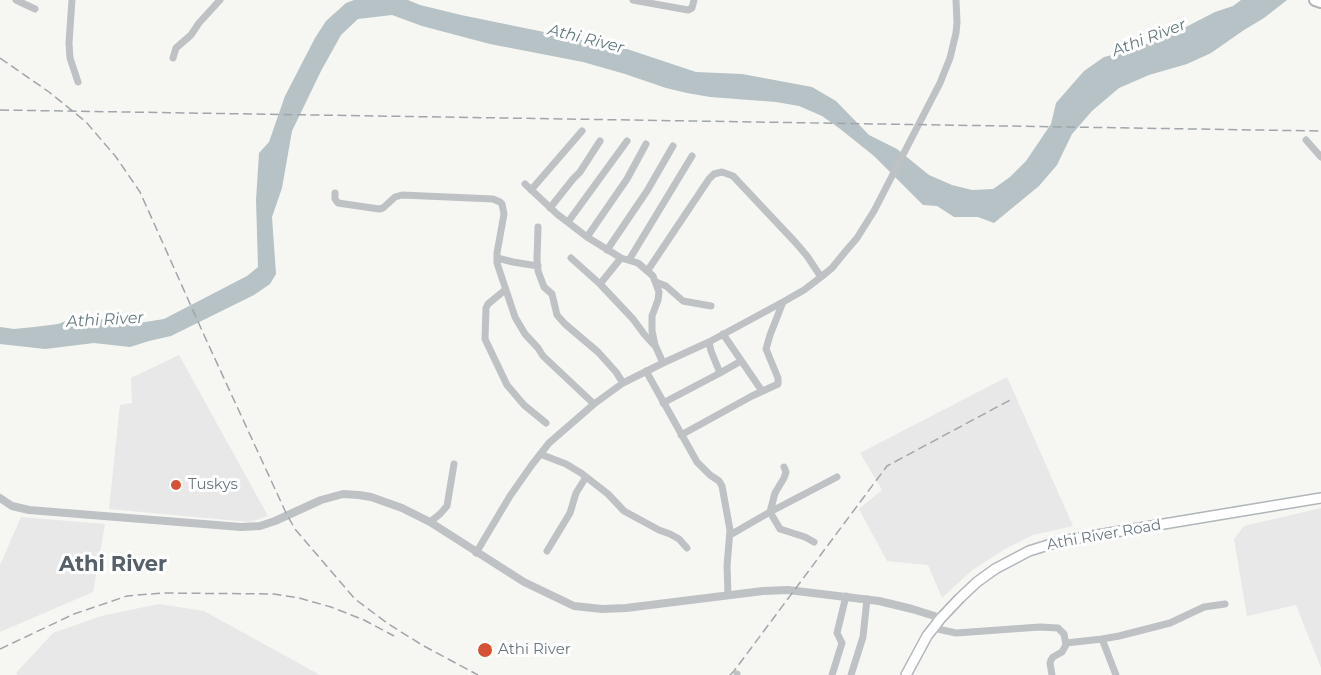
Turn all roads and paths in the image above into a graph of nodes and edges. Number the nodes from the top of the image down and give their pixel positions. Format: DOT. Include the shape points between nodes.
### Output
graph roads {
  1 [pos="16,0"];
  2 [pos="72,0"];
  3 [pos="220,0"];
  4 [pos="633,0"];
  5 [pos="694,0"];
  6 [pos="956,0"];
  7 [pos="1315,0"];
  8 [pos="1321,2"];
  9 [pos="35,9"];
  10 [pos="173,58"];
  11 [pos="78,82"];
  12 [pos="582,131"];
  13 [pos="1306,140"];
  14 [pos="600,141"];
  15 [pos="627,141"];
  16 [pos="646,144"];
  17 [pos="674,146"];
  18 [pos="692,156"];
  19 [pos="1321,157"];
  20 [pos="525,184"];
  21 [pos="531,190"];
  22 [pos="335,193"];
  23 [pos="550,208"];
  24 [pos="568,222"];
  25 [pos="538,227"];
  26 [pos="587,237"];
  27 [pos="607,250"];
  28 [pos="497,258"];
  29 [pos="571,258"];
  30 [pos="625,259"];
  31 [pos="538,266"];
  32 [pos="648,270"];
  33 [pos="821,276"];
  34 [pos="656,282"];
  35 [pos="600,284"];
  36 [pos="505,290"];
  37 [pos="783,302"];
  38 [pos="711,306"];
  39 [pos="723,334"];
  40 [pos="709,342"];
  41 [pos="655,345"];
  42 [pos="741,361"];
  43 [pos="663,363"];
  44 [pos="646,371"];
  45 [pos="720,373"];
  46 [pos="623,383"];
  47 [pos="762,392"];
  48 [pos="663,403"];
  49 [pos="594,404"];
  50 [pos="546,423"];
  51 [pos="681,435"];
  52 [pos="540,454"];
  53 [pos="454,464"];
  54 [pos="784,467"];
  55 [pos="586,477"];
  56 [pos="837,477"];
  57 [pos="0,498"];
  58 [pos="1321,498"];
  59 [pos="770,512"];
  60 [pos="430,522"];
  61 [pos="730,536"];
  62 [pos="814,542"];
  63 [pos="687,548"];
  64 [pos="547,551"];
  65 [pos="477,553"];
  66 [pos="728,595"];
  67 [pos="846,596"];
  68 [pos="867,599"];
  69 [pos="1225,604"];
  70 [pos="941,618"];
  71 [pos="933,628"];
  72 [pos="1102,639"];
  73 [pos="1066,643"];
  74 [pos="832,675"];
  75 [pos="851,675"];
  76 [pos="906,675"];
  77 [pos="1052,675"];
  78 [pos="1116,675"];
  1 -- 9 [label="street"];
  2 -- 11 [label="street" via="70,58"];
  3 -- 10 [label="street" via="176,48"];
  4 -- 5 [label="street" via="688,10"];
  6 -- 33 [label="street" via="957,22 940,83 874,211 832,268"];
  7 -- 8 [label="highway"];
  12 -- 21 [label="street"];
  13 -- 19 [label="street"];
  14 -- 23 [label="street"];
  15 -- 24 [label="street"];
  16 -- 26 [label="street"];
  17 -- 27 [label="street"];
  18 -- 30 [label="street"];
  20 -- 21 [label="street"];
  21 -- 23 [label="street"];
  22 -- 28 [label="street" via="338,203 379,209 402,195 497,200 504,214"];
  23 -- 24 [label="street"];
  24 -- 26 [label="street"];
  25 -- 31 [label="street"];
  26 -- 27 [label="street"];
  27 -- 30 [label="street"];
  28 -- 31 [label="street"];
  28 -- 36 [label="street"];
  29 -- 35 [label="street"];
  30 -- 32 [label="street"];
  30 -- 35 [label="street"];
  31 -- 46 [label="street" via="542,285 552,294 559,318 593,346"];
  32 -- 33 [label="street" via="709,179 722,172 733,176"];
  32 -- 34 [label="street"];
  33 -- 37 [label="street"];
  34 -- 38 [label="street" via="683,301"];
  34 -- 41 [label="street" via="658,296 651,327"];
  35 -- 41 [label="street"];
  36 -- 49 [label="street" via="525,334"];
  36 -- 50 [label="street" via="486,308 485,339 507,386"];
  37 -- 39 [label="street"];
  37 -- 47 [label="street" via="766,349 778,384"];
  39 -- 40 [label="street"];
  39 -- 42 [label="street"];
  40 -- 43 [label="street"];
  40 -- 45 [label="street"];
  41 -- 43 [label="street"];
  42 -- 45 [label="street"];
  42 -- 47 [label="street"];
  43 -- 44 [label="street"];
  44 -- 46 [label="street"];
  44 -- 48 [label="street"];
  45 -- 48 [label="street"];
  46 -- 49 [label="street"];
  47 -- 51 [label="street"];
  48 -- 51 [label="street"];
  49 -- 52 [label="street"];
  51 -- 61 [label="street" via="697,462 721,483"];
  52 -- 55 [label="street"];
  52 -- 65 [label="street"];
  53 -- 60 [label="street" via="447,506"];
  54 -- 59 [label="street" via="786,472"];
  55 -- 63 [label="street" via="624,511 680,539"];
  55 -- 64 [label="street"];
  56 -- 59 [label="street"];
  57 -- 60 [label="street" via="29,510 241,527 260,526 321,500 351,494 386,502"];
  58 -- 70 [label="main road, Athi River Road" via="1038,547 995,569"];
  59 -- 61 [label="street"];
  59 -- 62 [label="street" via="780,529"];
  60 -- 65 [label="street"];
  61 -- 66 [label="street"];
  65 -- 66 [label="street" via="574,606 626,608"];
  66 -- 67 [label="street" via="788,590"];
  67 -- 68 [label="street"];
  67 -- 74 [label="street" via="837,633 842,643"];
  68 -- 70 [label="street"];
  68 -- 75 [label="street" via="863,637"];
  69 -- 72 [label="street"];
  70 -- 71 [label="main road, Athi River Road"];
  71 -- 73 [label="street" via="956,633 1058,628"];
  71 -- 76 [label="main road, Athi River Road"];
  72 -- 73 [label="street"];
  72 -- 78 [label="street"];
  73 -- 77 [label="street" via="1065,649 1051,660"];
}
